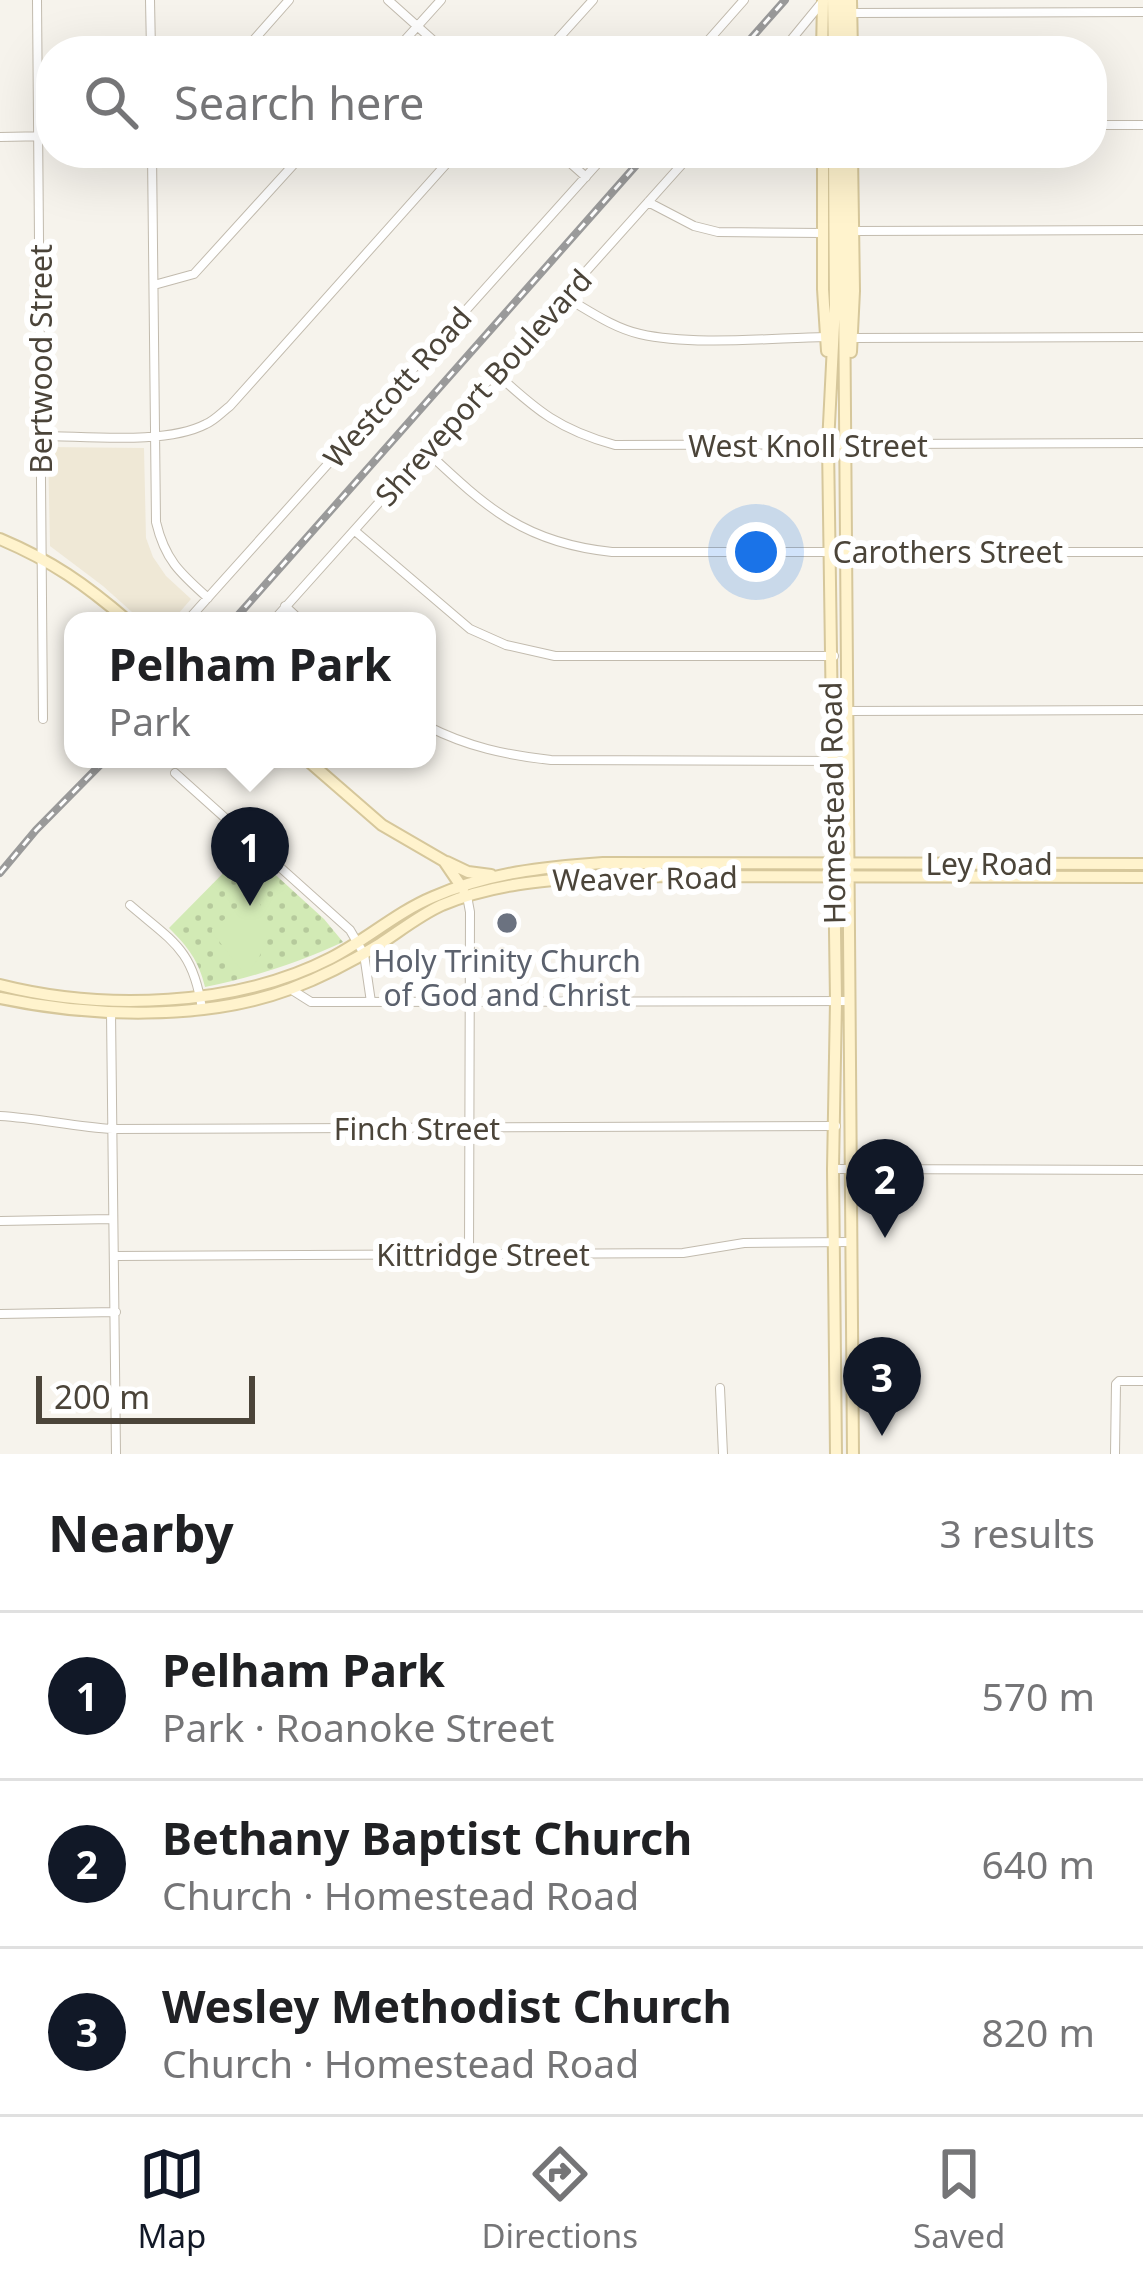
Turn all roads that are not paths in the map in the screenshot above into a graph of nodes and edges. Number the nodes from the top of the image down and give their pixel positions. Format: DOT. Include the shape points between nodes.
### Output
graph roads {
  1 [pos="37,0"];
  2 [pos="150,0"];
  3 [pos="289,0"];
  4 [pos="388,0"];
  5 [pos="441,0"];
  6 [pos="592,0"];
  7 [pos="744,0"];
  8 [pos="824,1"];
  9 [pos="845,3"];
  10 [pos="1143,12"];
  11 [pos="417,26"];
  12 [pos="37,36"];
  13 [pos="151,36"];
  14 [pos="257,36"];
  15 [pos="408,36"];
  16 [pos="428,36"];
  17 [pos="560,36"];
  18 [pos="713,36"];
  19 [pos="795,36"];
  20 [pos="814,36"];
  21 [pos="822,36"];
  22 [pos="844,36"];
  23 [pos="844,36"];
  24 [pos="1107,125"];
  25 [pos="1143,125"];
  26 [pos="0,136"];
  27 [pos="36,136"];
  28 [pos="38,168"];
  29 [pos="152,168"];
  30 [pos="290,168"];
  31 [pos="443,168"];
  32 [pos="576,168"];
  33 [pos="594,168"];
  34 [pos="679,168"];
  35 [pos="823,168"];
  36 [pos="838,168"];
  37 [pos="839,168"];
  38 [pos="852,168"];
  39 [pos="586,177"];
  40 [pos="648,202"];
  41 [pos="1143,230"];
  42 [pos="854,231"];
  43 [pos="823,232"];
  44 [pos="154,285"];
  45 [pos="565,297"];
  46 [pos="826,337"];
  47 [pos="1143,337"];
  48 [pos="853,338"];
  49 [pos="496,373"];
  50 [pos="831,391"];
  51 [pos="846,391"];
  52 [pos="40,436"];
  53 [pos="155,436"];
  54 [pos="1143,443"];
  55 [pos="828,444"];
  56 [pos="847,444"];
  57 [pos="425,450"];
  58 [pos="355,531"];
  59 [pos="0,539"];
  60 [pos="829,550"];
  61 [pos="848,551"];
  62 [pos="1143,552"];
  63 [pos="41,556"];
  64 [pos="208,598"];
  65 [pos="285,607"];
  66 [pos="118,612"];
  67 [pos="195,612"];
  68 [pos="281,612"];
  69 [pos="291,612"];
  70 [pos="829,656"];
  71 [pos="848,657"];
  72 [pos="831,710"];
  73 [pos="1143,710"];
  74 [pos="848,711"];
  75 [pos="43,719"];
  76 [pos="436,730"];
  77 [pos="833,761"];
  78 [pos="848,761"];
  79 [pos="316,768"];
  80 [pos="175,773"];
  81 [pos="444,861"];
  82 [pos="834,862"];
  83 [pos="849,862"];
  84 [pos="1143,864"];
  85 [pos="635,870"];
  86 [pos="999,870"];
  87 [pos="1083,870"];
  88 [pos="499,875"];
  89 [pos="835,876"];
  90 [pos="849,877"];
  91 [pos="1143,877"];
  92 [pos="465,892"];
  93 [pos="130,904"];
  94 [pos="358,942"];
  95 [pos="364,954"];
  96 [pos="316,978"];
  97 [pos="0,985"];
  98 [pos="290,989"];
  99 [pos="0,998"];
  100 [pos="843,1000"];
  101 [pos="323,1001"];
  102 [pos="370,1002"];
  103 [pos="470,1002"];
  104 [pos="201,1003"];
  105 [pos="111,1006"];
  106 [pos="0,1116"];
  107 [pos="836,1126"];
  108 [pos="469,1127"];
  109 [pos="113,1129"];
  110 [pos="849,1168"];
  111 [pos="833,1169"];
  112 [pos="1143,1170"];
  113 [pos="113,1220"];
  114 [pos="0,1221"];
  115 [pos="834,1242"];
  116 [pos="850,1242"];
  117 [pos="469,1254"];
  118 [pos="115,1256"];
  119 [pos="834,1309"];
  120 [pos="850,1309"];
  121 [pos="116,1312"];
  122 [pos="0,1314"];
  123 [pos="1143,1381"];
  124 [pos="720,1388"];
  125 [pos="836,1402"];
  126 [pos="852,1402"];
  127 [pos="116,1454"];
  128 [pos="723,1454"];
  129 [pos="836,1454"];
  130 [pos="853,1454"];
  131 [pos="1115,1454"];
  1 -- 12 [label="street, Bertwood Street"];
  2 -- 13 [label="street"];
  3 -- 14 [label="street"];
  4 -- 11 [label="street"];
  5 -- 11 [label="street"];
  6 -- 17 [label="street"];
  7 -- 18 [label="street"];
  8 -- 19 [label="street"];
  8 -- 21 [label="main road"];
  9 -- 10 [label="street"];
  9 -- 22 [label="main road"];
  9 -- 23 [label="main road"];
  11 -- 15 [label="street"];
  11 -- 16 [label="street"];
  19 -- 20 [label="street"];
  24 -- 25 [label="street"];
  26 -- 27 [label="street"];
  28 -- 52 [label="street, Bertwood Street"];
  29 -- 44 [label="street"];
  30 -- 44 [label="street" via="194,274"];
  31 -- 53 [label="street" via="230,406 208,424"];
  32 -- 39 [label="street"];
  33 -- 39 [label="street, Westcott Road"];
  34 -- 40 [label="street, Shreveport Boulevard"];
  35 -- 43 [label="main road"];
  36 -- 50 [label="main road, Homestead Road"];
  37 -- 51 [label="main road, Homestead Road"];
  38 -- 42 [label="main road"];
  39 -- 64 [label="street, Westcott Road"];
  40 -- 43 [label="street" via="718,232"];
  40 -- 45 [label="street, Shreveport Boulevard"];
  41 -- 42 [label="street"];
  42 -- 48 [label="main road"];
  43 -- 46 [label="main road"];
  44 -- 53 [label="street"];
  45 -- 46 [label="street" via="640,334"];
  45 -- 49 [label="street, Shreveport Boulevard"];
  46 -- 50 [label="main road"];
  47 -- 48 [label="street"];
  48 -- 51 [label="main road"];
  49 -- 55 [label="street, West Knoll Street" via="564,428 615,445"];
  49 -- 57 [label="street, Shreveport Boulevard"];
  50 -- 55 [label="main road, Homestead Road"];
  51 -- 56 [label="main road, Homestead Road"];
  52 -- 53 [label="street"];
  52 -- 63 [label="street, Bertwood Street"];
  53 -- 64 [label="street" via="162,548"];
  54 -- 56 [label="street, West Knoll Street"];
  55 -- 56 [label="street, West Knoll Street"];
  55 -- 60 [label="main road, Homestead Road"];
  56 -- 61 [label="main road, Homestead Road"];
  57 -- 58 [label="street, Shreveport Boulevard"];
  57 -- 60 [label="street, Carothers Street" via="472,495 553,542 612,552"];
  58 -- 65 [label="street, Shreveport Boulevard"];
  58 -- 70 [label="street" via="470,629 506,645 555,656"];
  59 -- 63 [label="main road"];
  60 -- 61 [label="street, Carothers Street"];
  60 -- 70 [label="main road, Homestead Road"];
  61 -- 62 [label="street, Carothers Street"];
  61 -- 71 [label="main road, Homestead Road"];
  63 -- 66 [label="main road"];
  63 -- 75 [label="street, Bertwood Street"];
  64 -- 67 [label="street, Westcott Road"];
  65 -- 68 [label="street, Shreveport Boulevard"];
  65 -- 69 [label="street"];
  70 -- 71 [label="street"];
  70 -- 72 [label="main road, Homestead Road"];
  71 -- 74 [label="main road, Homestead Road"];
  72 -- 74 [label="street"];
  72 -- 77 [label="main road, Homestead Road"];
  73 -- 74 [label="street"];
  74 -- 78 [label="main road, Homestead Road"];
  76 -- 77 [label="street" via="481,749 551,760"];
  77 -- 78 [label="street"];
  77 -- 82 [label="main road, Homestead Road"];
  78 -- 83 [label="main road, Homestead Road"];
  79 -- 81 [label="main road" via="382,825"];
  80 -- 94 [label="street"];
  81 -- 88 [label="main road"];
  81 -- 92 [label="main road"];
  82 -- 83 [label="main road, Ley Road"];
  82 -- 85 [label="main road, Weaver Road"];
  82 -- 89 [label="main road, Homestead Road"];
  83 -- 86 [label="main road, Ley Road"];
  83 -- 90 [label="main road, Homestead Road"];
  84 -- 87 [label="main road, Ley Road"];
  85 -- 88 [label="main road, Weaver Road"];
  85 -- 89 [label="main road, Weaver Road"];
  85 -- 92 [label="main road, Weaver Road"];
  86 -- 87 [label="main road, Ley Road"];
  86 -- 90 [label="main road, Ley Road"];
  87 -- 91 [label="main road, Ley Road"];
  88 -- 92 [label="main road, Weaver Road"];
  89 -- 90 [label="main road, Ley Road"];
  89 -- 100 [label="main road, Homestead Road"];
  90 -- 100 [label="main road, Homestead Road"];
  92 -- 94 [label="main road" via="432,897"];
  92 -- 95 [label="main road"];
  92 -- 103 [label="street"];
  93 -- 104 [label="street" via="183,951"];
  94 -- 95 [label="street"];
  94 -- 104 [label="main road" via="300,971"];
  95 -- 96 [label="main road"];
  95 -- 102 [label="street"];
  96 -- 98 [label="main road"];
  96 -- 101 [label="street"];
  97 -- 105 [label="main road"];
  98 -- 101 [label="street"];
  98 -- 104 [label="main road"];
  99 -- 105 [label="main road"];
  100 -- 103 [label="street"];
  100 -- 107 [label="main road, Homestead Road"];
  100 -- 110 [label="main road, Homestead Road"];
  101 -- 102 [label="street"];
  102 -- 103 [label="street"];
  103 -- 108 [label="street"];
  104 -- 105 [label="main road"];
  105 -- 109 [label="street"];
  106 -- 109 [label="street, Finch Street"];
  107 -- 108 [label="street, Finch Street"];
  107 -- 111 [label="main road, Homestead Road"];
  108 -- 109 [label="street, Finch Street"];
  108 -- 117 [label="street"];
  109 -- 113 [label="street"];
  110 -- 111 [label="street"];
  110 -- 112 [label="street"];
  110 -- 116 [label="main road, Homestead Road"];
  111 -- 115 [label="main road, Homestead Road"];
  113 -- 114 [label="street"];
  113 -- 118 [label="street"];
  115 -- 116 [label="street, Kittridge Street"];
  115 -- 117 [label="street, Kittridge Street"];
  115 -- 119 [label="main road, Homestead Road"];
  116 -- 120 [label="main road, Homestead Road"];
  117 -- 118 [label="street, Kittridge Street"];
  118 -- 121 [label="street"];
  119 -- 120 [label="main road"];
  119 -- 125 [label="main road, Homestead Road"];
  120 -- 126 [label="main road, Homestead Road"];
  121 -- 122 [label="street"];
  121 -- 127 [label="street"];
  123 -- 131 [label="street" via="1116,1384"];
  124 -- 128 [label="street"];
  125 -- 126 [label="main road"];
  125 -- 129 [label="main road, Homestead Road"];
  126 -- 130 [label="main road, Homestead Road"];
}
